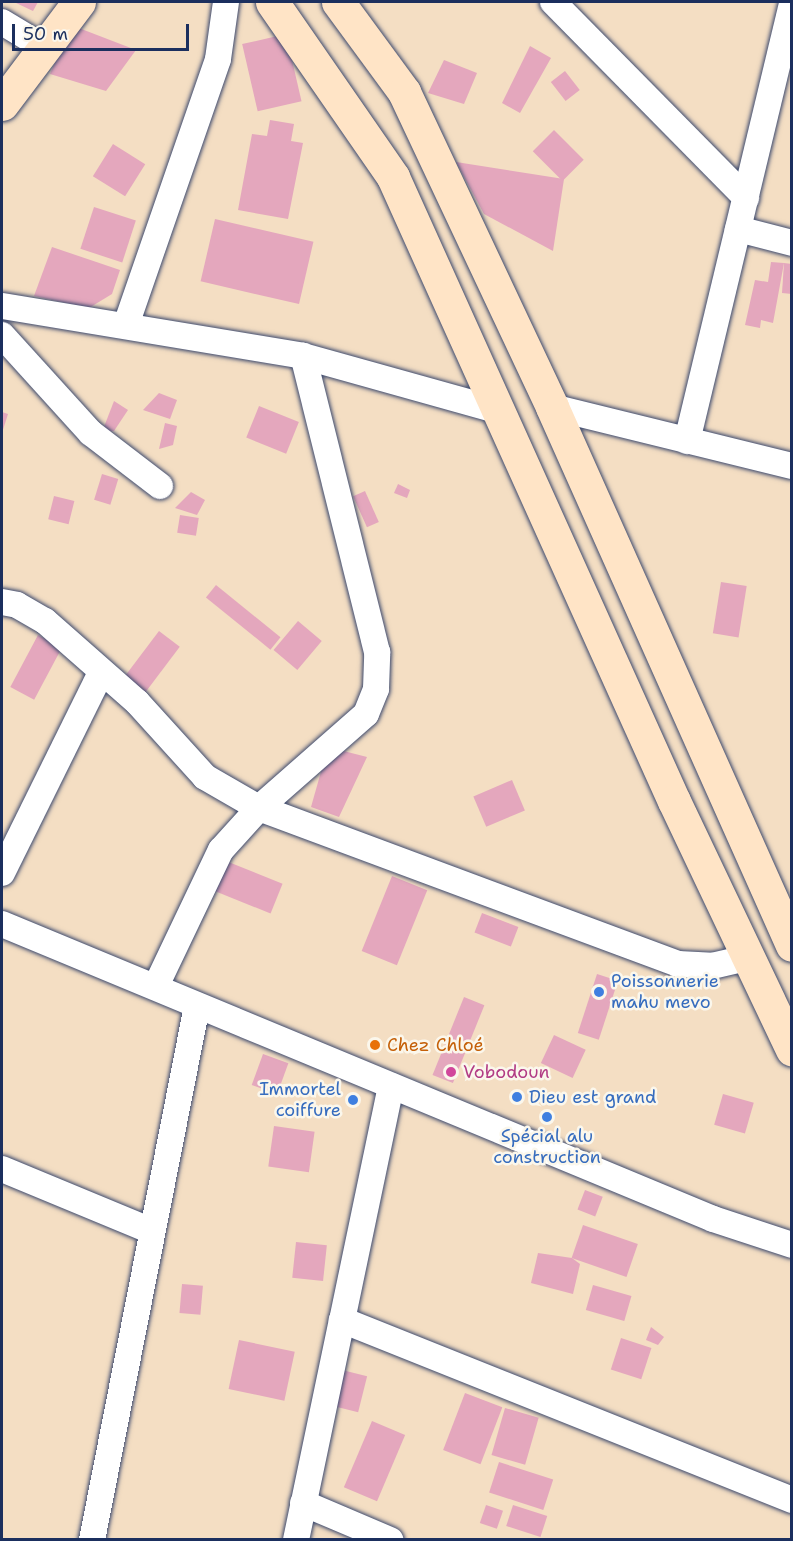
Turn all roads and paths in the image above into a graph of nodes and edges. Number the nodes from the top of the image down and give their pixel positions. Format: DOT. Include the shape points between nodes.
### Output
graph roads {
  1 [pos="79,2"];
  2 [pos="226,2"];
  3 [pos="272,2"];
  4 [pos="338,2"];
  5 [pos="553,2"];
  6 [pos="792,5"];
  7 [pos="2,22"];
  8 [pos="45,48"];
  9 [pos="2,104"];
  10 [pos="746,198"];
  11 [pos="738,229"];
  12 [pos="792,243"];
  13 [pos="2,306"];
  14 [pos="126,325"];
  15 [pos="2,335"];
  16 [pos="303,356"];
  17 [pos="552,407"];
  18 [pos="500,411"];
  19 [pos="687,441"];
  20 [pos="792,466"];
  21 [pos="160,486"];
  22 [pos="2,602"];
  23 [pos="101,672"];
  24 [pos="259,808"];
  25 [pos="2,873"];
  26 [pos="2,924"];
  27 [pos="790,935"];
  28 [pos="748,958"];
  29 [pos="156,986"];
  30 [pos="197,1006"];
  31 [pos="792,1049"];
  32 [pos="392,1086"];
  33 [pos="2,1169"];
  34 [pos="152,1231"];
  35 [pos="792,1245"];
  36 [pos="342,1320"];
  37 [pos="792,1500"];
  38 [pos="303,1503"];
  39 [pos="92,1539"];
  40 [pos="296,1539"];
  41 [pos="390,1539"];
  1 -- 8 [label="main road"];
  2 -- 14 [label="street" via="218,59"];
  3 -- 18 [label="main road" via="393,177"];
  4 -- 17 [label="main road" via="404,92"];
  5 -- 10 [label="street"];
  6 -- 10 [label="street"];
  7 -- 8 [label="street"];
  8 -- 9 [label="main road"];
  10 -- 11 [label="street"];
  11 -- 12 [label="street"];
  11 -- 19 [label="street"];
  13 -- 14 [label="street"];
  14 -- 16 [label="street"];
  15 -- 21 [label="street" via="91,434"];
  16 -- 18 [label="street"];
  16 -- 24 [label="street" via="377,652 376,689 366,714"];
  17 -- 19 [label="street"];
  17 -- 27 [label="main road"];
  18 -- 28 [label="main road"];
  19 -- 20 [label="street"];
  22 -- 23 [label="street" via="17,605 45,621"];
  23 -- 24 [label="street" via="137,702 205,777"];
  23 -- 25 [label="street"];
  24 -- 28 [label="street" via="678,964 712,966"];
  24 -- 29 [label="street" via="221,850"];
  26 -- 29 [label="street"];
  28 -- 31 [label="main road"];
  29 -- 30 [label="street"];
  30 -- 32 [label="street"];
  30 -- 34 [label="street"];
  32 -- 35 [label="street" via="713,1219"];
  32 -- 36 [label="street"];
  33 -- 34 [label="street"];
  34 -- 39 [label="street"];
  36 -- 37 [label="street"];
  36 -- 38 [label="street"];
  38 -- 40 [label="street"];
  38 -- 41 [label="street"];
}
